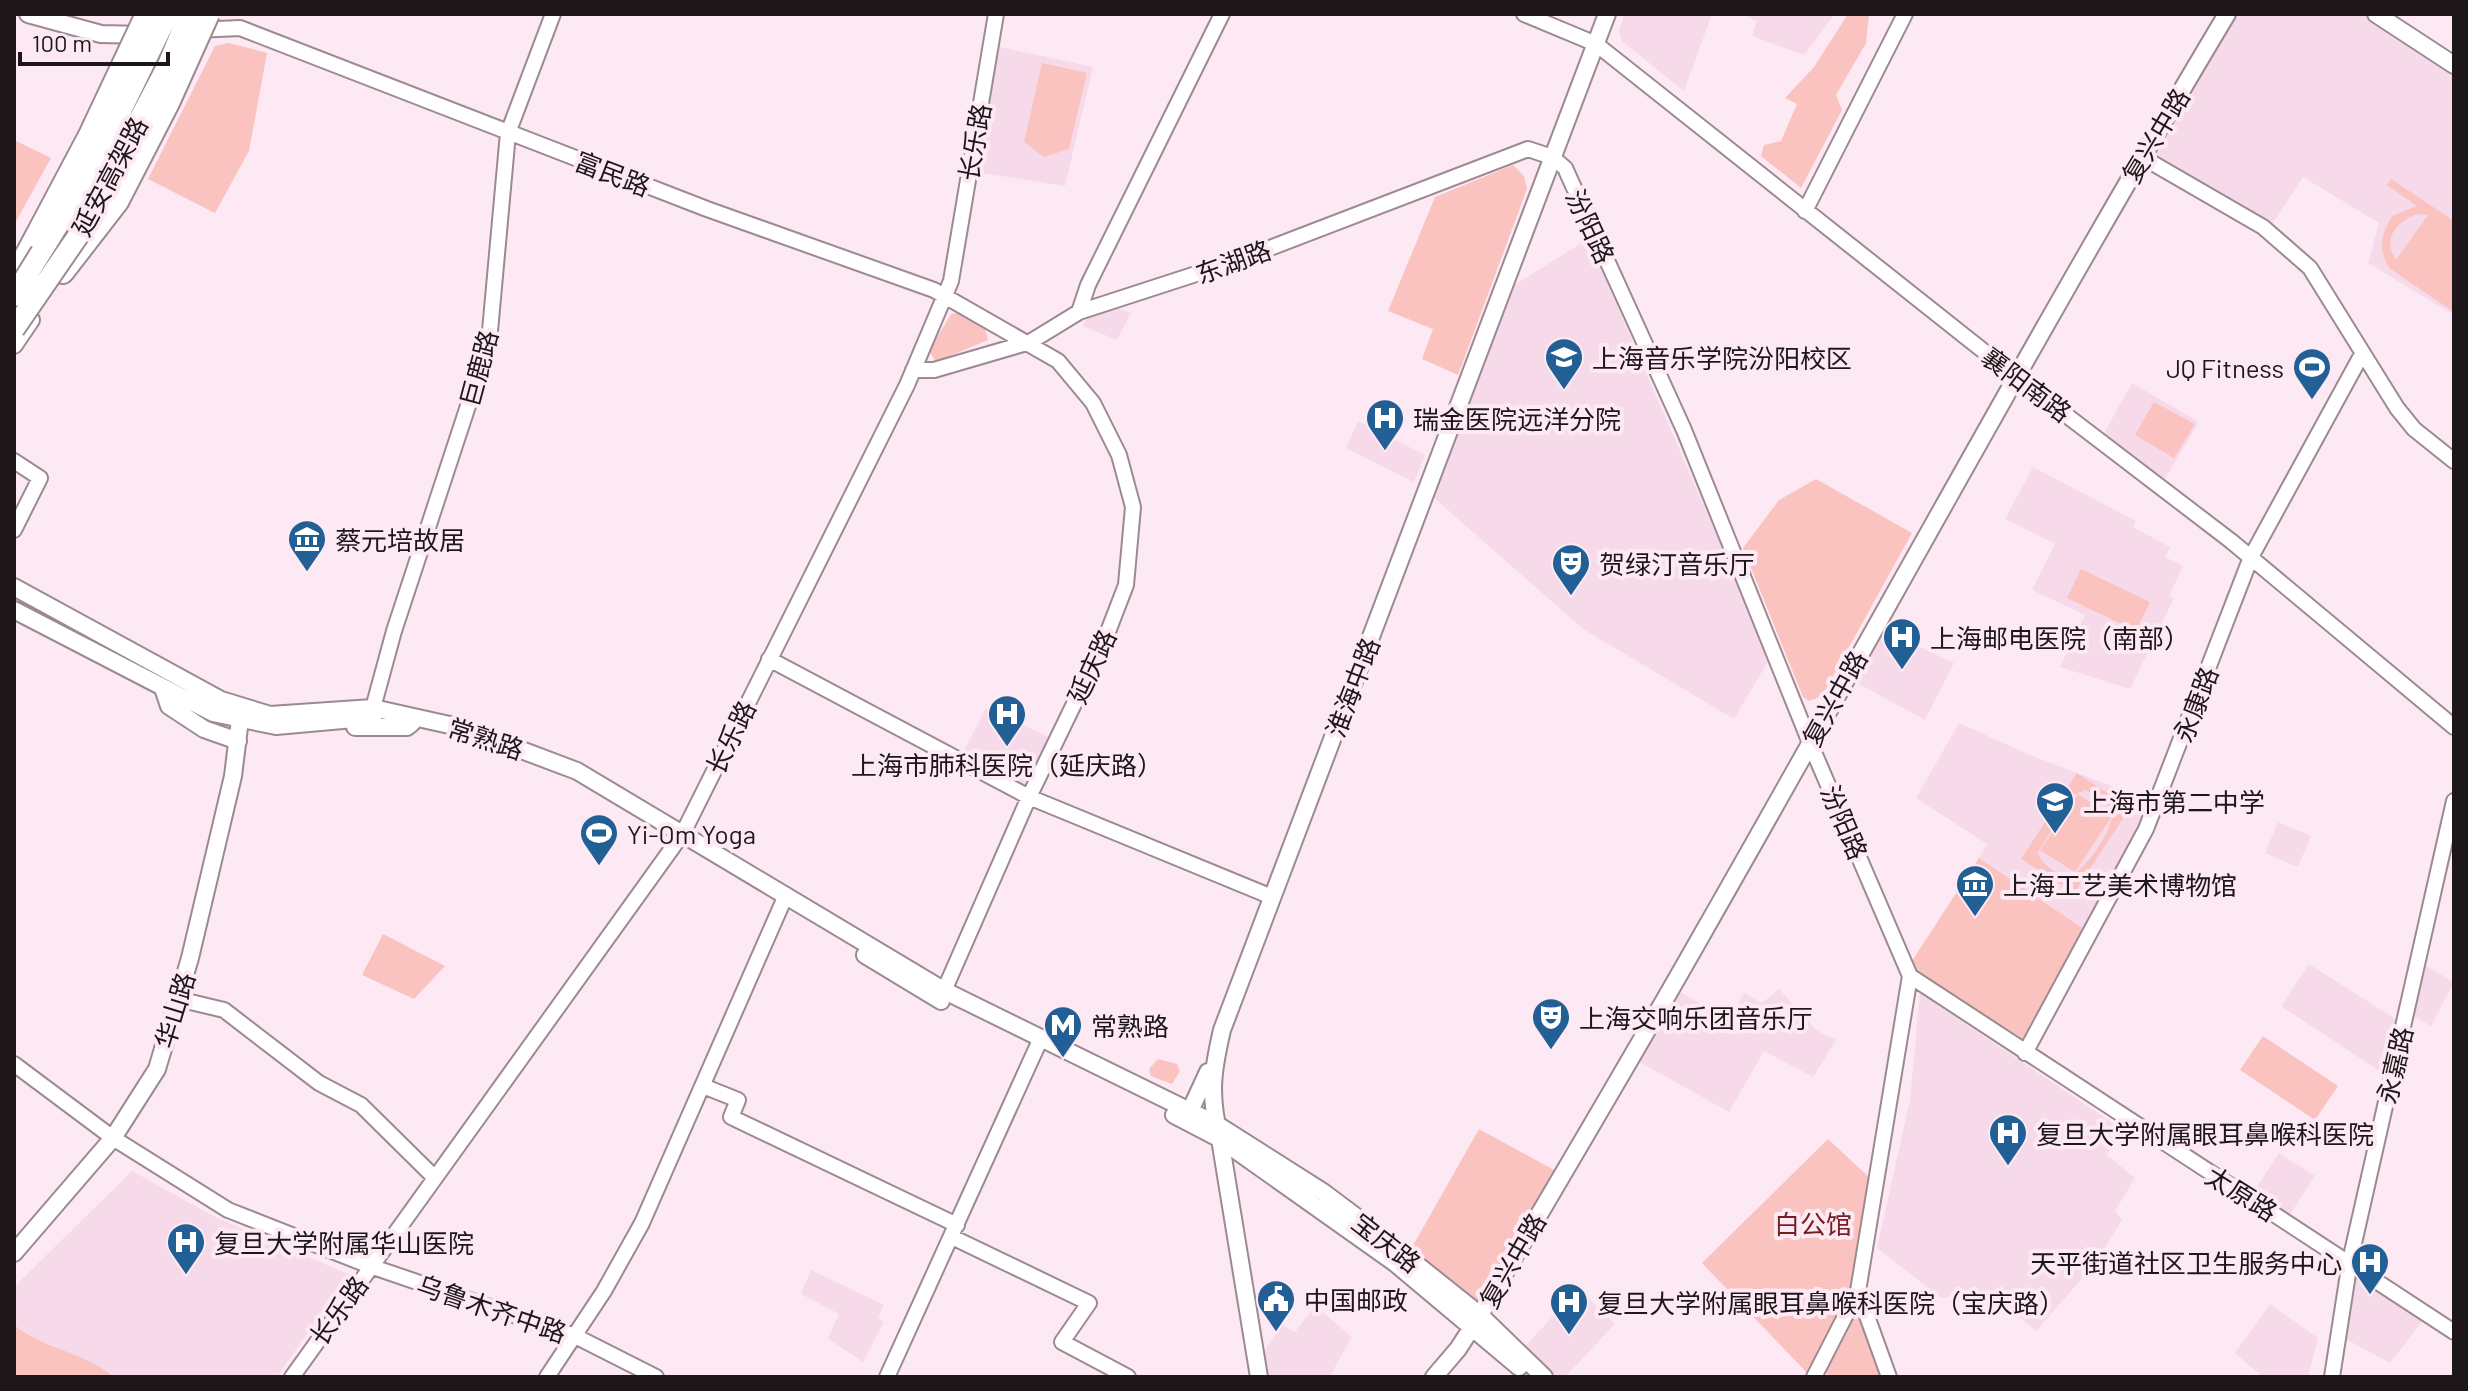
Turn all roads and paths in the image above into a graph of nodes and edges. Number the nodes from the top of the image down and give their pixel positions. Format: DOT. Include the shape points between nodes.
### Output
graph roads {
  1 [pos="28,14"];
  2 [pos="145,14"];
  3 [pos="156,14"];
  4 [pos="168,14"];
  5 [pos="195,14"];
  6 [pos="553,14"];
  7 [pos="996,14"];
  8 [pos="1222,14"];
  9 [pos="1524,14"];
  10 [pos="1607,14"];
  11 [pos="1905,14"];
  12 [pos="2227,14"];
  13 [pos="2376,14"];
  14 [pos="210,18"];
  15 [pos="189,22"];
  16 [pos="141,35"];
  17 [pos="1596,44"];
  18 [pos="2454,65"];
  19 [pos="508,133"];
  20 [pos="1552,157"];
  21 [pos="2142,157"];
  22 [pos="1805,211"];
  23 [pos="14,276"];
  24 [pos="61,276"];
  25 [pos="945,295"];
  26 [pos="14,296"];
  27 [pos="1079,312"];
  28 [pos="14,329"];
  29 [pos="1030,342"];
  30 [pos="14,345"];
  31 [pos="2362,354"];
  32 [pos="913,370"];
  33 [pos="2015,376"];
  34 [pos="14,461"];
  35 [pos="2454,461"];
  36 [pos="14,530"];
  37 [pos="2251,557"];
  38 [pos="14,587"];
  39 [pos="14,610"];
  40 [pos="769,659"];
  41 [pos="163,688"];
  42 [pos="241,713"];
  43 [pos="374,713"];
  44 [pos="412,723"];
  45 [pos="2454,727"];
  46 [pos="238,741"];
  47 [pos="1810,743"];
  48 [pos="1029,797"];
  49 [pos="2454,801"];
  50 [pos="680,836"];
  51 [pos="1272,897"];
  52 [pos="785,899"];
  53 [pos="1910,976"];
  54 [pos="942,996"];
  55 [pos="178,999"];
  56 [pos="1039,1043"];
  57 [pos="1216,1052"];
  58 [pos="2025,1053"];
  59 [pos="14,1064"];
  60 [pos="703,1086"];
  61 [pos="1190,1111"];
  62 [pos="1218,1132"];
  63 [pos="113,1138"];
  64 [pos="434,1177"];
  65 [pos="954,1231"];
  66 [pos="14,1253"];
  67 [pos="2350,1261"];
  68 [pos="370,1266"];
  69 [pos="1858,1291"];
  70 [pos="1476,1321"];
  71 [pos="2454,1332"];
  72 [pos="575,1336"];
  73 [pos="292,1377"];
  74 [pos="547,1377"];
  75 [pos="656,1377"];
  76 [pos="887,1377"];
  77 [pos="1128,1377"];
  78 [pos="1259,1377"];
  79 [pos="1434,1377"];
  80 [pos="1530,1377"];
  81 [pos="1544,1377"];
  82 [pos="1814,1377"];
  83 [pos="1889,1377"];
  84 [pos="2332,1377"];
  1 -- 16 [label="main road" via="101,34"];
  2 -- 16 [label="main road"];
  2 -- 23 [label="highway, bridge" via="89,135"];
  3 -- 16 [label="main road"];
  4 -- 26 [label="highway, 延安高架路, bridge" via="92,170"];
  5 -- 15 [label="main road"];
  6 -- 19 [label="street, 巨鹿路"];
  7 -- 25 [label="street, 长乐路"];
  8 -- 27 [label="street"];
  9 -- 17 [label="street, 襄阳南路"];
  10 -- 17 [label="main road, 淮海中路"];
  11 -- 22 [label="street"];
  12 -- 21 [label="main road, 复兴中路"];
  13 -- 18 [label="main road"];
  14 -- 15 [label="street, 富民路"];
  14 -- 19 [label="street, 富民路"];
  14 -- 24 [label="highway, bridge" via="118,202"];
  14 -- 24 [label="main road" via="126,208"];
  15 -- 16 [label="main road"];
  15 -- 24 [label="main road"];
  15 -- 28 [label="highway, 延安高架路, bridge" via="80,233"];
  16 -- 23 [label="main road" via="25,239"];
  17 -- 20 [label="main road, 淮海中路"];
  17 -- 22 [label="street, 襄阳南路"];
  19 -- 25 [label="street, 富民路"];
  19 -- 43 [label="street, 巨鹿路" via="489,342 394,631"];
  20 -- 27 [label="street, 东湖路" via="1528,149 1236,261"];
  20 -- 47 [label="street, 汾阳路" via="1565,168 1684,430"];
  20 -- 51 [label="main road, 淮海中路"];
  21 -- 31 [label="street" via="2287,246 2317,275"];
  21 -- 33 [label="main road, 复兴中路"];
  22 -- 33 [label="street, 襄阳南路"];
  24 -- 30 [label="main road"];
  25 -- 29 [label="street, 富民路"];
  25 -- 32 [label="street, 长乐路"];
  27 -- 29 [label="street, 东湖路"];
  29 -- 32 [label="street, 东湖路" via="934,370"];
  29 -- 48 [label="street, 延庆路" via="1058,361 1093,403 1119,455 1133,507 1126,585"];
  31 -- 35 [label="street" via="2414,429"];
  31 -- 37 [label="street, 永康路"];
  32 -- 40 [label="street, 长乐路"];
  33 -- 37 [label="street, 襄阳南路"];
  33 -- 47 [label="main road, 复兴中路"];
  34 -- 36 [label="street" via="40,478"];
  37 -- 45 [label="street, 襄阳南路"];
  37 -- 58 [label="street, 永康路" via="2146,829"];
  38 -- 42 [label="main road"];
  39 -- 41 [label="main road"];
  40 -- 48 [label="street"];
  40 -- 50 [label="street, 长乐路"];
  41 -- 42 [label="main road" via="213,713"];
  41 -- 46 [label="main road" via="169,706 204,729"];
  42 -- 43 [label="main road, 常熟路" via="276,726"];
  42 -- 44 [label="main road, 常熟路" via="249,730 278,733"];
  42 -- 46 [label="main road, 华山路"];
  43 -- 44 [label="main road, 常熟路"];
  43 -- 50 [label="main road, 常熟路" via="463,728 516,746 577,771"];
  44 -- 50 [label="main road, 常熟路" via="532,761"];
  46 -- 55 [label="main road, 华山路"];
  47 -- 53 [label="street, 汾阳路"];
  47 -- 70 [label="main road, 复兴中路"];
  48 -- 51 [label="street"];
  48 -- 54 [label="street, 延庆路"];
  49 -- 67 [label="street, 永嘉路"];
  50 -- 52 [label="main road, 常熟路"];
  50 -- 64 [label="street, 长乐路"];
  51 -- 57 [label="main road, 淮海中路"];
  52 -- 54 [label="main road, 常熟路"];
  52 -- 60 [label="street"];
  53 -- 58 [label="street, 太原路"];
  53 -- 69 [label="street"];
  54 -- 56 [label="main road, 常熟路"];
  55 -- 63 [label="main road, 华山路" via="157,1069"];
  55 -- 64 [label="street" via="224,1010 319,1083 361,1105"];
  56 -- 61 [label="main road, 常熟路"];
  56 -- 62 [label="main road, 常熟路"];
  56 -- 65 [label="street"];
  57 -- 61 [label="main road"];
  57 -- 62 [label="main road, 淮海中路" via="1211,1102"];
  58 -- 67 [label="street, 太原路"];
  59 -- 63 [label="street, 乌鲁木齐中路"];
  60 -- 65 [label="street" via="738,1100 731,1117"];
  60 -- 72 [label="street" via="642,1223"];
  61 -- 62 [label="main road, 常熟路"];
  62 -- 70 [label="main road, 宝庆路" via="1323,1192"];
  62 -- 78 [label="main road, 淮海中路"];
  63 -- 66 [label="main road, 华山路"];
  63 -- 68 [label="street, 乌鲁木齐中路" via="206,1199"];
  64 -- 68 [label="street, 长乐路"];
  65 -- 76 [label="street"];
  65 -- 77 [label="street" via="1089,1303 1062,1342"];
  67 -- 71 [label="street, 太原路"];
  67 -- 84 [label="street, 永嘉路"];
  68 -- 72 [label="street, 乌鲁木齐中路"];
  68 -- 73 [label="street, 长乐路"];
  69 -- 82 [label="street"];
  69 -- 83 [label="street"];
  70 -- 79 [label="main road, 复兴中路"];
  70 -- 80 [label="main road, 宝庆路"];
  70 -- 81 [label="main road, 宝庆路"];
  72 -- 74 [label="street"];
  72 -- 75 [label="street, 乌鲁木齐中路"];
}
